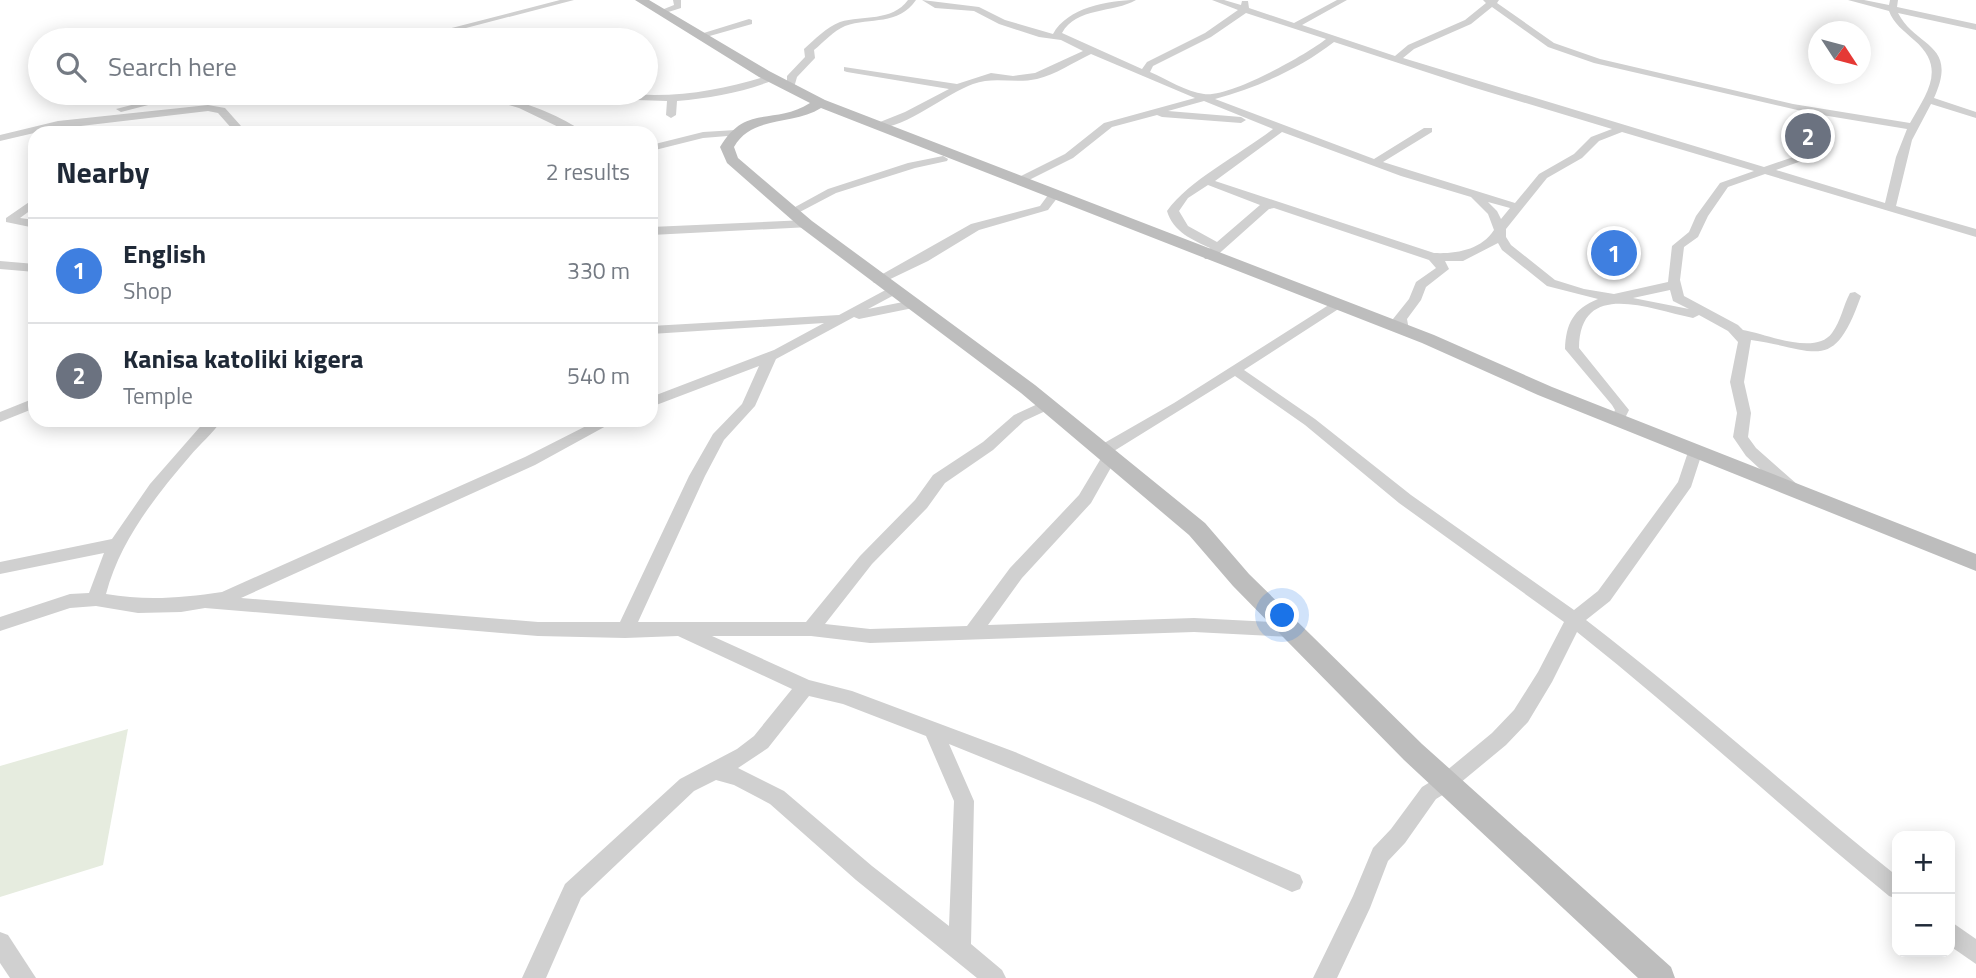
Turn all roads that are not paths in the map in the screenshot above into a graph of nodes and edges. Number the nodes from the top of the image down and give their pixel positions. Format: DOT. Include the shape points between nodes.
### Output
graph roads {
  1 [pos="570,0"];
  2 [pos="641,0"];
  3 [pos="677,0"];
  4 [pos="912,0"];
  5 [pos="926,0"];
  6 [pos="1132,0"];
  7 [pos="1216,0"];
  8 [pos="1343,0"];
  9 [pos="1852,0"];
  10 [pos="1491,1"];
  11 [pos="1892,4"];
  12 [pos="1244,5"];
  13 [pos="662,13"];
  14 [pos="749,22"];
  15 [pos="1294,26"];
  16 [pos="1976,27"];
  17 [pos="458,28"];
  18 [pos="699,36"];
  19 [pos="1334,37"];
  20 [pos="1060,38"];
  21 [pos="1090,51"];
  22 [pos="1398,59"];
  23 [pos="847,69"];
  24 [pos="1144,73"];
  25 [pos="771,78"];
  26 [pos="957,87"];
  27 [pos="790,89"];
  28 [pos="672,97"];
  29 [pos="658,98"];
  30 [pos="1203,99"];
  31 [pos="1929,100"];
  32 [pos="820,103"];
  33 [pos="140,105"];
  34 [pos="519,105"];
  35 [pos="1813,111"];
  36 [pos="1157,113"];
  37 [pos="671,115"];
  38 [pos="1976,115"];
  39 [pos="86,122"];
  40 [pos="1265,122"];
  41 [pos="53,126"];
  42 [pos="56,126"];
  43 [pos="83,126"];
  44 [pos="235,126"];
  45 [pos="566,126"];
  46 [pos="879,126"];
  47 [pos="1913,127"];
  48 [pos="1281,128"];
  49 [pos="1620,129"];
  50 [pos="1428,130"];
  51 [pos="28,132"];
  52 [pos="736,133"];
  53 [pos="0,138"];
  54 [pos="658,146"];
  55 [pos="943,159"];
  56 [pos="1374,163"];
  57 [pos="1764,171"];
  58 [pos="1021,180"];
  59 [pos="1206,181"];
  60 [pos="1055,193"];
  61 [pos="1473,195"];
  62 [pos="1269,204"];
  63 [pos="28,206"];
  64 [pos="1518,207"];
  65 [pos="1889,208"];
  66 [pos="799,218"];
  67 [pos="28,223"];
  68 [pos="658,230"];
  69 [pos="1501,230"];
  70 [pos="1976,233"];
  71 [pos="1213,252"];
  72 [pos="1433,257"];
  73 [pos="0,264"];
  74 [pos="28,268"];
  75 [pos="1675,284"];
  76 [pos="886,285"];
  77 [pos="1855,296"];
  78 [pos="1616,298"];
  79 [pos="913,304"];
  80 [pos="1335,304"];
  81 [pos="845,317"];
  82 [pos="1709,317"];
  83 [pos="658,330"];
  84 [pos="1402,330"];
  85 [pos="1740,334"];
  86 [pos="770,356"];
  87 [pos="1235,370"];
  88 [pos="658,399"];
  89 [pos="1047,405"];
  90 [pos="28,407"];
  91 [pos="0,417"];
  92 [pos="1618,419"];
  93 [pos="209,427"];
  94 [pos="596,427"];
  95 [pos="1695,450"];
  96 [pos="1107,453"];
  97 [pos="1792,489"];
  98 [pos="118,544"];
  99 [pos="1976,563"];
  100 [pos="0,568"];
  101 [pos="96,599"];
  102 [pos="207,602"];
  103 [pos="1574,620"];
  104 [pos="0,624"];
  105 [pos="677,628"];
  106 [pos="811,629"];
  107 [pos="1292,630"];
  108 [pos="625,631"];
  109 [pos="972,633"];
  110 [pos="805,687"];
  111 [pos="934,732"];
  112 [pos="715,771"];
  113 [pos="1447,782"];
  114 [pos="1292,882"];
  115 [pos="1892,885"];
  116 [pos="1955,936"];
  117 [pos="0,943"];
  118 [pos="960,947"];
  119 [pos="1976,953"];
  120 [pos="24,978"];
  121 [pos="534,978"];
  122 [pos="994,978"];
  123 [pos="1325,978"];
  124 [pos="1660,978"];
  1 -- 17 [label="street"];
  2 -- 13 [label="street"];
  3 -- 13 [label="street" via="678,6"];
  4 -- 27 [label="street" via="905,9 888,16 834,29 809,49 810,58 792,76"];
  5 -- 20 [label="street" via="976,9 993,19"];
  6 -- 20 [label="street" via="1078,15 1060,27"];
  7 -- 12 [label="street"];
  8 -- 15 [label="street"];
  9 -- 11 [label="street"];
  10 -- 22 [label="street" via="1468,22 1412,47"];
  10 -- 35 [label="street" via="1551,45 1581,56"];
  11 -- 16 [label="street"];
  11 -- 31 [label="street" via="1894,17 1926,43 1935,58"];
  12 -- 15 [label="street"];
  12 -- 24 [label="street" via="1208,35 1150,64"];
  13 -- 18 [label="street"];
  14 -- 18 [label="street"];
  15 -- 19 [label="street"];
  18 -- 25 [label="street"];
  19 -- 22 [label="street"];
  19 -- 30 [label="street" via="1264,80"];
  20 -- 21 [label="street"];
  21 -- 24 [label="street"];
  21 -- 26 [label="street" via="1037,76 991,76"];
  22 -- 49 [label="street"];
  23 -- 26 [label="street"];
  24 -- 30 [label="street"];
  25 -- 27 [label="street"];
  25 -- 28 [label="street"];
  26 -- 46 [label="street"];
  27 -- 32 [label="street"];
  28 -- 29 [label="street"];
  28 -- 37 [label="street"];
  30 -- 36 [label="street"];
  30 -- 40 [label="street"];
  31 -- 38 [label="street"];
  31 -- 47 [label="street"];
  32 -- 46 [label="street"];
  32 -- 52 [label="street" via="799,116 755,124"];
  33 -- 41 [label="street"];
  34 -- 45 [label="street"];
  35 -- 47 [label="street"];
  35 -- 57 [label="street" via="1808,121 1826,138 1826,144"];
  36 -- 40 [label="street"];
  36 -- 58 [label="street" via="1108,125 1069,156"];
  39 -- 42 [label="street"];
  39 -- 43 [label="street"];
  39 -- 44 [label="street" via="217,108"];
  40 -- 48 [label="street"];
  46 -- 58 [label="street"];
  47 -- 65 [label="street"];
  48 -- 56 [label="street"];
  48 -- 59 [label="street"];
  49 -- 57 [label="street"];
  49 -- 64 [label="street" via="1595,139 1578,156 1544,176"];
  50 -- 56 [label="street"];
  51 -- 53 [label="street"];
  52 -- 54 [label="street" via="703,135"];
  52 -- 66 [label="street" via="727,147 732,160"];
  55 -- 66 [label="street" via="912,164 832,191"];
  56 -- 61 [label="street"];
  57 -- 65 [label="street"];
  57 -- 75 [label="street" via="1724,185 1715,196 1696,232 1678,246"];
  58 -- 60 [label="street"];
  59 -- 62 [label="street"];
  59 -- 71 [label="street" via="1181,199 1173,215"];
  60 -- 71 [label="street"];
  60 -- 76 [label="street" via="1045,208 975,227"];
  61 -- 64 [label="street"];
  61 -- 69 [label="street" via="1493,213"];
  62 -- 71 [label="street"];
  62 -- 72 [label="street"];
  63 -- 67 [label="street" via="10,220"];
  64 -- 69 [label="street"];
  65 -- 70 [label="street"];
  66 -- 68 [label="street"];
  66 -- 76 [label="street"];
  69 -- 72 [label="street" via="1493,241 1459,258"];
  69 -- 78 [label="street" via="1506,247 1546,280"];
  71 -- 80 [label="street"];
  72 -- 84 [label="street" via="1443,269 1420,285 1400,319"];
  73 -- 74 [label="street"];
  75 -- 78 [label="street"];
  75 -- 82 [label="street" via="1681,301"];
  76 -- 79 [label="street"];
  76 -- 81 [label="street"];
  77 -- 85 [label="street" via="1843,330 1823,348 1802,349"];
  78 -- 82 [label="street"];
  78 -- 92 [label="street" via="1582,311 1571,345 1618,403 1622,410"];
  79 -- 81 [label="street"];
  79 -- 89 [label="street"];
  80 -- 84 [label="street"];
  80 -- 87 [label="street"];
  81 -- 83 [label="street"];
  81 -- 86 [label="street"];
  82 -- 85 [label="street"];
  84 -- 92 [label="street"];
  85 -- 97 [label="street" via="1746,344 1737,374 1744,413 1740,436"];
  86 -- 88 [label="street"];
  86 -- 108 [label="street" via="746,410 718,437 697,476"];
  87 -- 96 [label="street"];
  87 -- 103 [label="street"];
  89 -- 96 [label="street"];
  89 -- 106 [label="street" via="1019,418 939,479"];
  90 -- 91 [label="street"];
  92 -- 95 [label="street"];
  93 -- 98 [label="street"];
  94 -- 102 [label="street" via="530,461 225,598"];
  95 -- 97 [label="street"];
  95 -- 103 [label="street" via="1685,483 1604,596"];
  96 -- 107 [label="street" via="1197,529"];
  96 -- 109 [label="street" via="1085,499 1016,573"];
  97 -- 99 [label="street"];
  98 -- 100 [label="street"];
  98 -- 101 [label="street"];
  101 -- 102 [label="street" via="138,606"];
  101 -- 104 [label="street" via="70,601"];
  102 -- 108 [label="street" via="538,629"];
  103 -- 113 [label="street" via="1521,716"];
  103 -- 115 [label="street"];
  105 -- 106 [label="street"];
  105 -- 108 [label="street"];
  105 -- 110 [label="street"];
  106 -- 109 [label="street" via="870,636"];
  107 -- 109 [label="street" via="1194,625"];
  107 -- 113 [label="street"];
  110 -- 111 [label="street" via="845,697"];
  110 -- 112 [label="street" via="761,743"];
  111 -- 114 [label="street" via="1102,797"];
  111 -- 118 [label="street" via="964,801"];
  112 -- 118 [label="street" via="743,777 783,802"];
  112 -- 121 [label="street" via="681,790 573,891"];
  113 -- 123 [label="street" via="1424,798 1380,855"];
  113 -- 124 [label="street"];
  116 -- 119 [label="street"];
  117 -- 120 [label="street"];
  118 -- 122 [label="street"];
}
